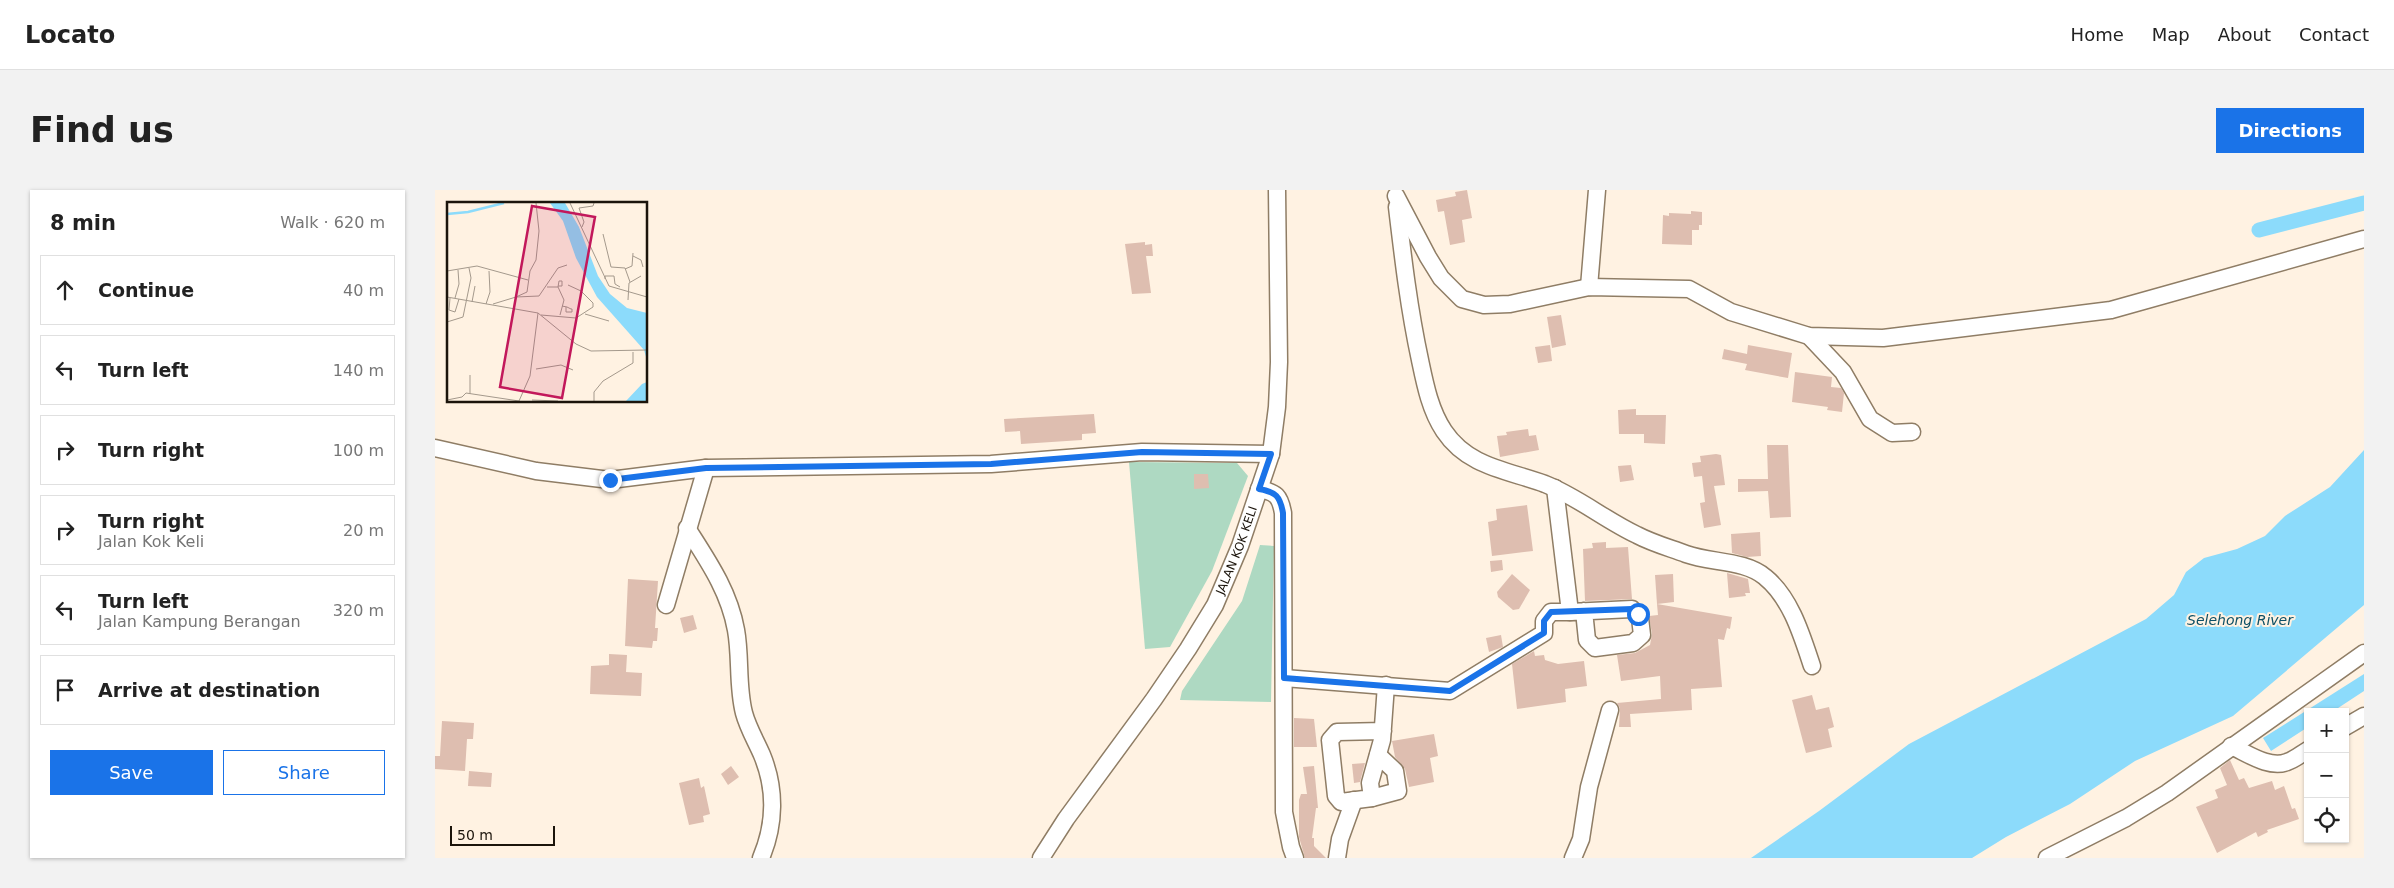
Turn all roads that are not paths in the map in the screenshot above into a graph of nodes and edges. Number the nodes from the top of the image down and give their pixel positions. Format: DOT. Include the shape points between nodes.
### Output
graph roads {
  1 [pos="1277,190"];
  2 [pos="1291,190"];
  3 [pos="1597,190"];
  4 [pos="1395,193"];
  5 [pos="1278,211"];
  6 [pos="2364,239"];
  7 [pos="1589,287"];
  8 [pos="1809,336"];
  9 [pos="1912,432"];
  10 [pos="435,448"];
  11 [pos="1271,454"];
  12 [pos="706,468"];
  13 [pos="1555,488"];
  14 [pos="1259,489"];
  15 [pos="687,528"];
  16 [pos="666,605"];
  17 [pos="2364,653"];
  18 [pos="1812,666"];
  19 [pos="1284,678"];
  20 [pos="1387,686"];
  21 [pos="1610,710"];
  22 [pos="2364,716"];
  23 [pos="2349,725"];
  24 [pos="1383,731"];
  25 [pos="2231,746"];
  26 [pos="2304,752"];
  27 [pos="1378,755"];
  28 [pos="1372,798"];
  29 [pos="1354,800"];
  30 [pos="761,858"];
  31 [pos="1041,858"];
  32 [pos="1295,858"];
  33 [pos="1337,858"];
  34 [pos="1573,858"];
  35 [pos="2047,858"];
  1 -- 5 [label="street, JALAN KOK KELI"];
  2 -- 5 [label="street"];
  3 -- 7 [label="street"];
  4 -- 7 [label="street" via="1441,278 1462,299 1484,305 1510,304"];
  4 -- 13 [label="street" via="1415,336 1426,389 1444,432 1469,458"];
  5 -- 11 [label="street, JALAN KOK KELI" via="1279,362"];
  6 -- 8 [label="street" via="2111,310 1883,338"];
  7 -- 8 [label="street" via="1689,289 1731,312"];
  8 -- 9 [label="street" via="1843,372 1870,419 1892,433"];
  10 -- 12 [label="street" via="536,471 610,480"];
  11 -- 12 [label="street" via="1142,452 991,464"];
  11 -- 14 [label="street, JALAN KOK KELI"];
  12 -- 15 [label="street"];
  13 -- 18 [label="street" via="1649,541 1702,560 1750,568 1765,577 1778,591 1802,634"];
  13 -- 20 [label="street" via="1577,612 1551,612 1544,621 1544,633 1450,691"];
  14 -- 19 [label="street" via="1277,495 1283,513"];
  14 -- 31 [label="street, JALAN KOK KELI" via="1215,605 1154,699"];
  15 -- 16 [label="street"];
  15 -- 30 [label="street" via="723,586 732,609 744,712 771,782 773,797 769,839"];
  17 -- 25 [label="street"];
  19 -- 20 [label="street"];
  19 -- 32 [label="street" via="1284,812"];
  20 -- 24 [label="street"];
  21 -- 34 [label="street" via="1589,787 1581,840"];
  22 -- 23 [label="street"];
  24 -- 27 [label="street"];
  24 -- 29 [label="street" via="1337,732 1331,740 1336,796 1341,802"];
  25 -- 26 [label="street" via="2278,763 2287,763"];
  25 -- 35 [label="street" via="2159,798"];
  27 -- 28 [label="street" via="1370,783"];
  27 -- 28 [label="street" via="1395,771 1398,791"];
  28 -- 29 [label="street"];
  29 -- 33 [label="street"];
}
